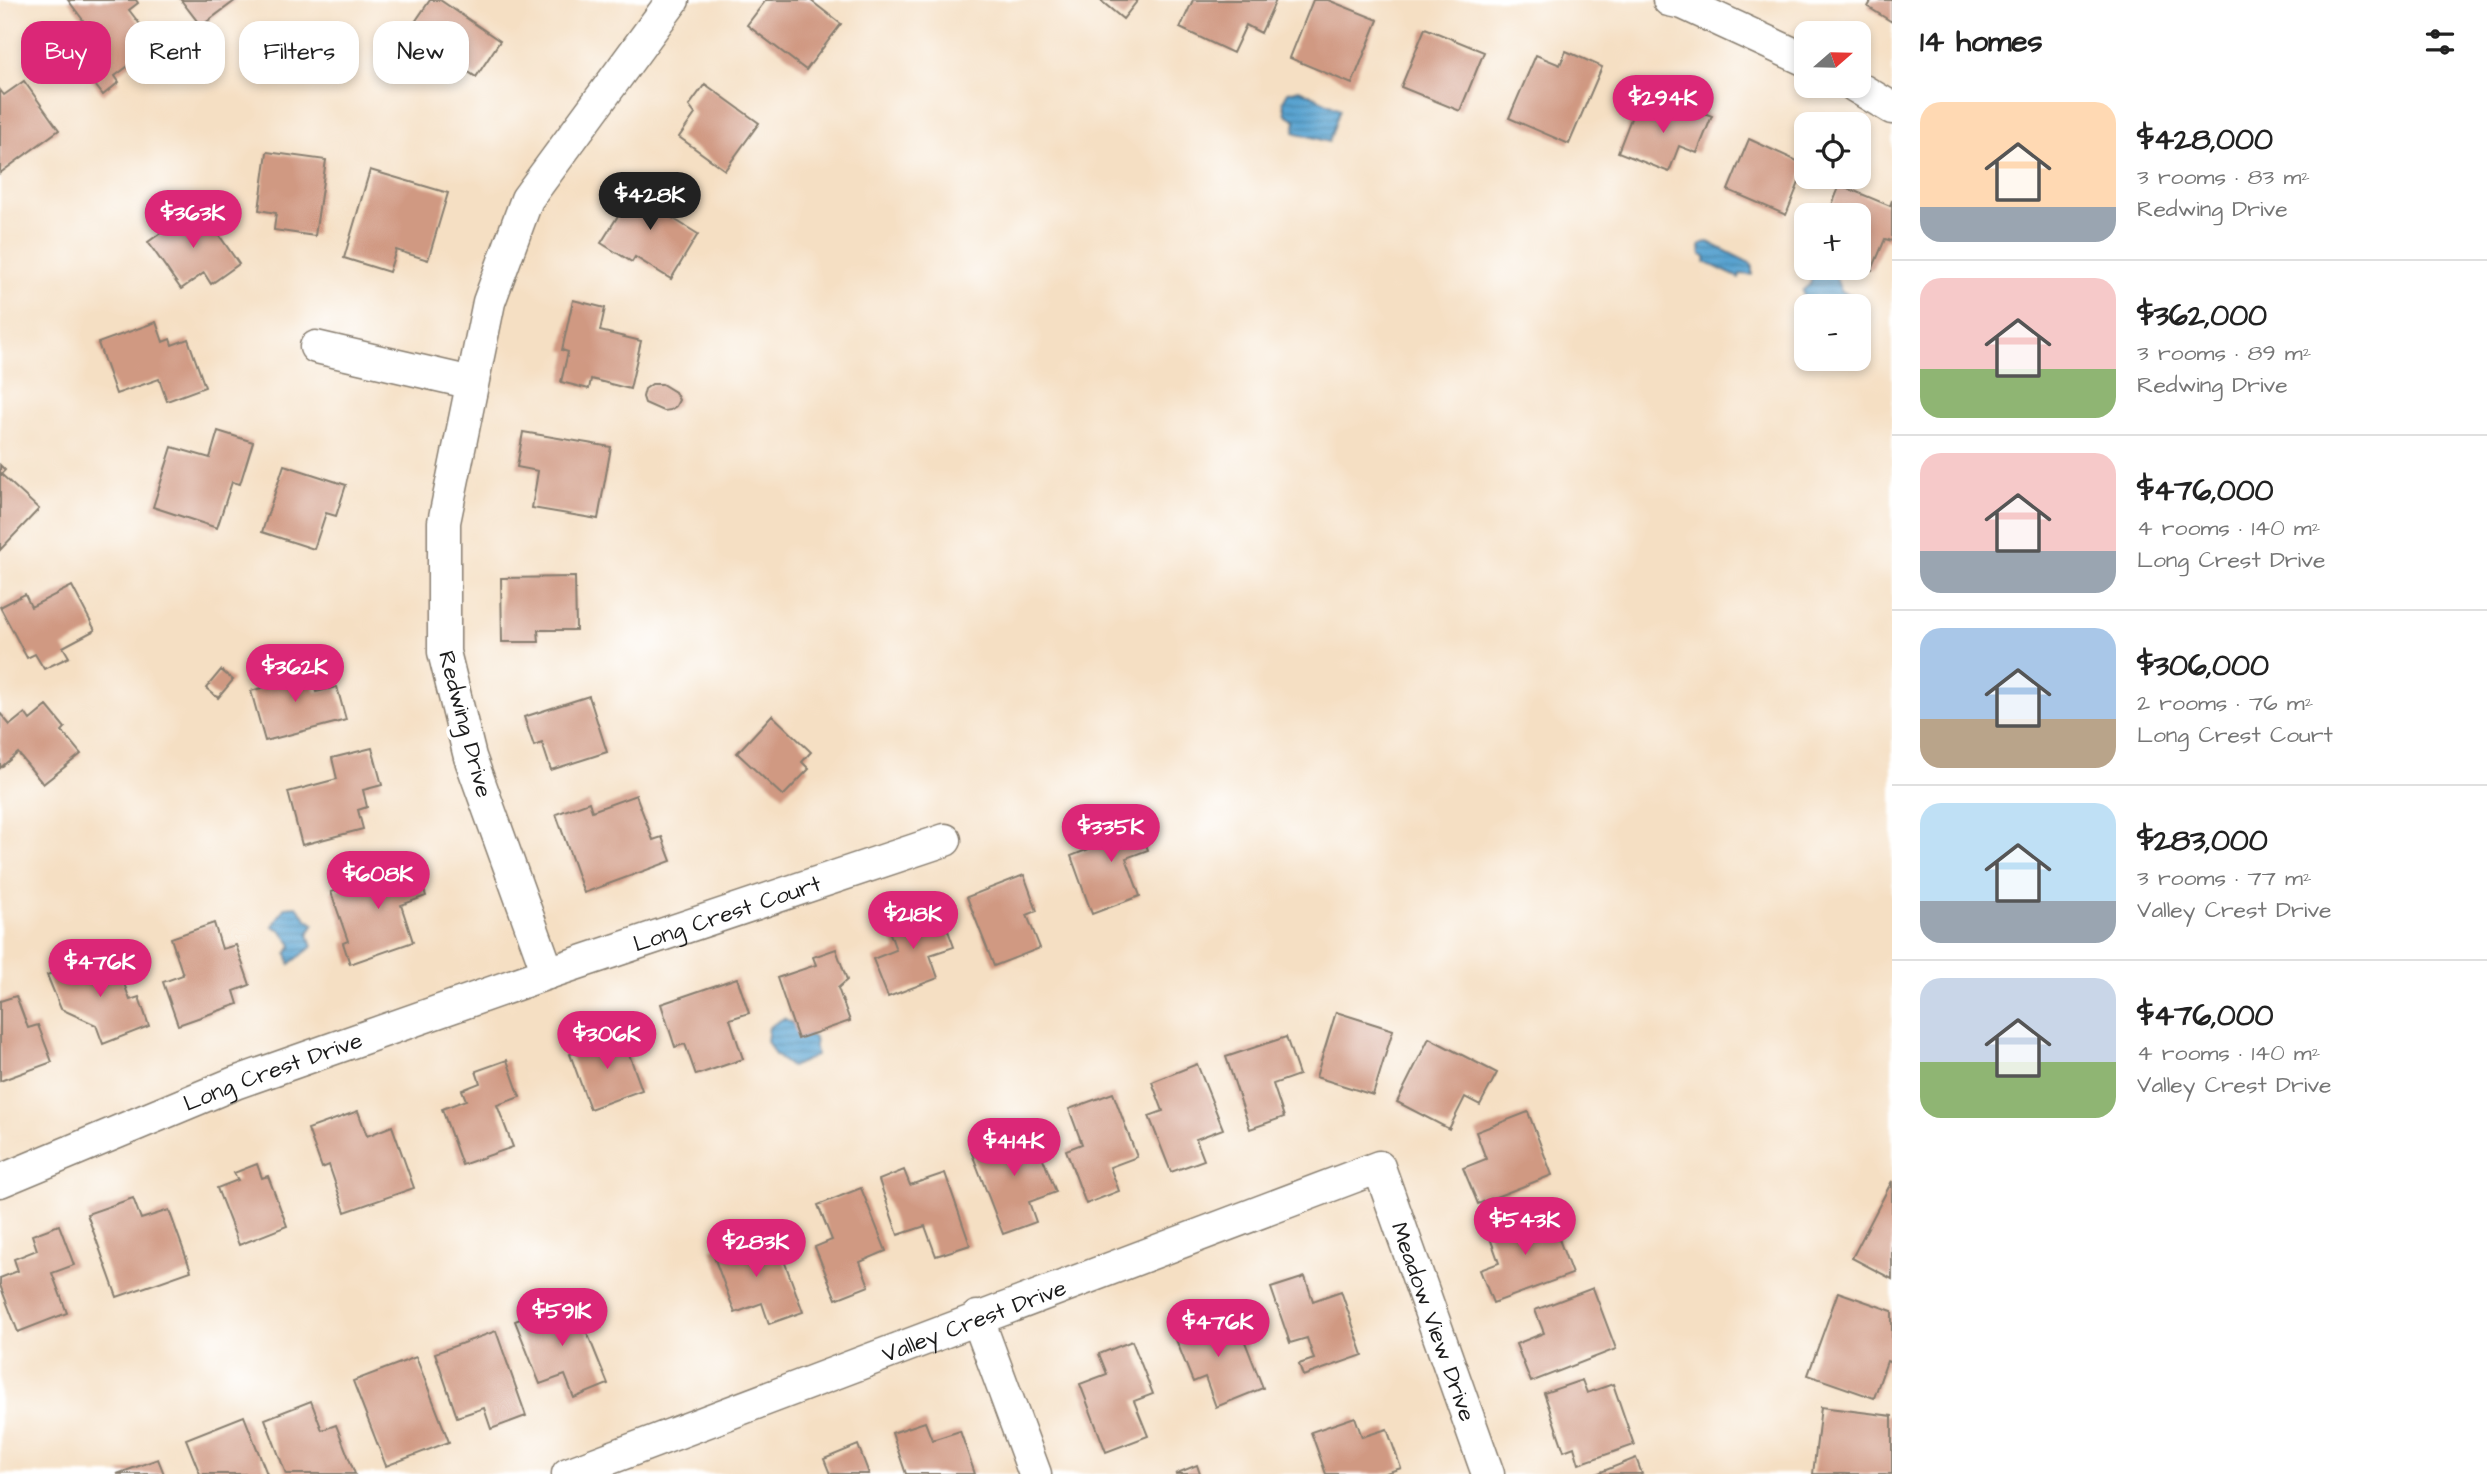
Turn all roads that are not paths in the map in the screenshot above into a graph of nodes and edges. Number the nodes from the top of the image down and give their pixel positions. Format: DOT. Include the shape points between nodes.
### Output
graph roads {
  1 [pos="673,0"];
  2 [pos="1669,0"];
  3 [pos="1794,55"];
  4 [pos="1871,96"];
  5 [pos="1892,108"];
  6 [pos="316,347"];
  7 [pos="472,383"];
  8 [pos="945,840"];
  9 [pos="548,973"];
  10 [pos="1379,1167"];
  11 [pos="0,1181"];
  12 [pos="977,1317"];
  13 [pos="568,1474"];
  14 [pos="1035,1474"];
  15 [pos="1488,1474"];
  1 -- 7 [label="street, Redwing Drive" via="527,200 489,302"];
  2 -- 3 [label="street"];
  4 -- 5 [label="street"];
  6 -- 7 [label="street"];
  7 -- 9 [label="street, Redwing Drive" via="444,522 444,652 470,757"];
  8 -- 9 [label="street, Long Crest Court"];
  9 -- 11 [label="street, Long Crest Drive" via="235,1083"];
  10 -- 12 [label="street, Valley Crest Drive"];
  10 -- 15 [label="street, Meadow View Drive"];
  12 -- 13 [label="street, Valley Crest Drive"];
  12 -- 14 [label="street"];
}
